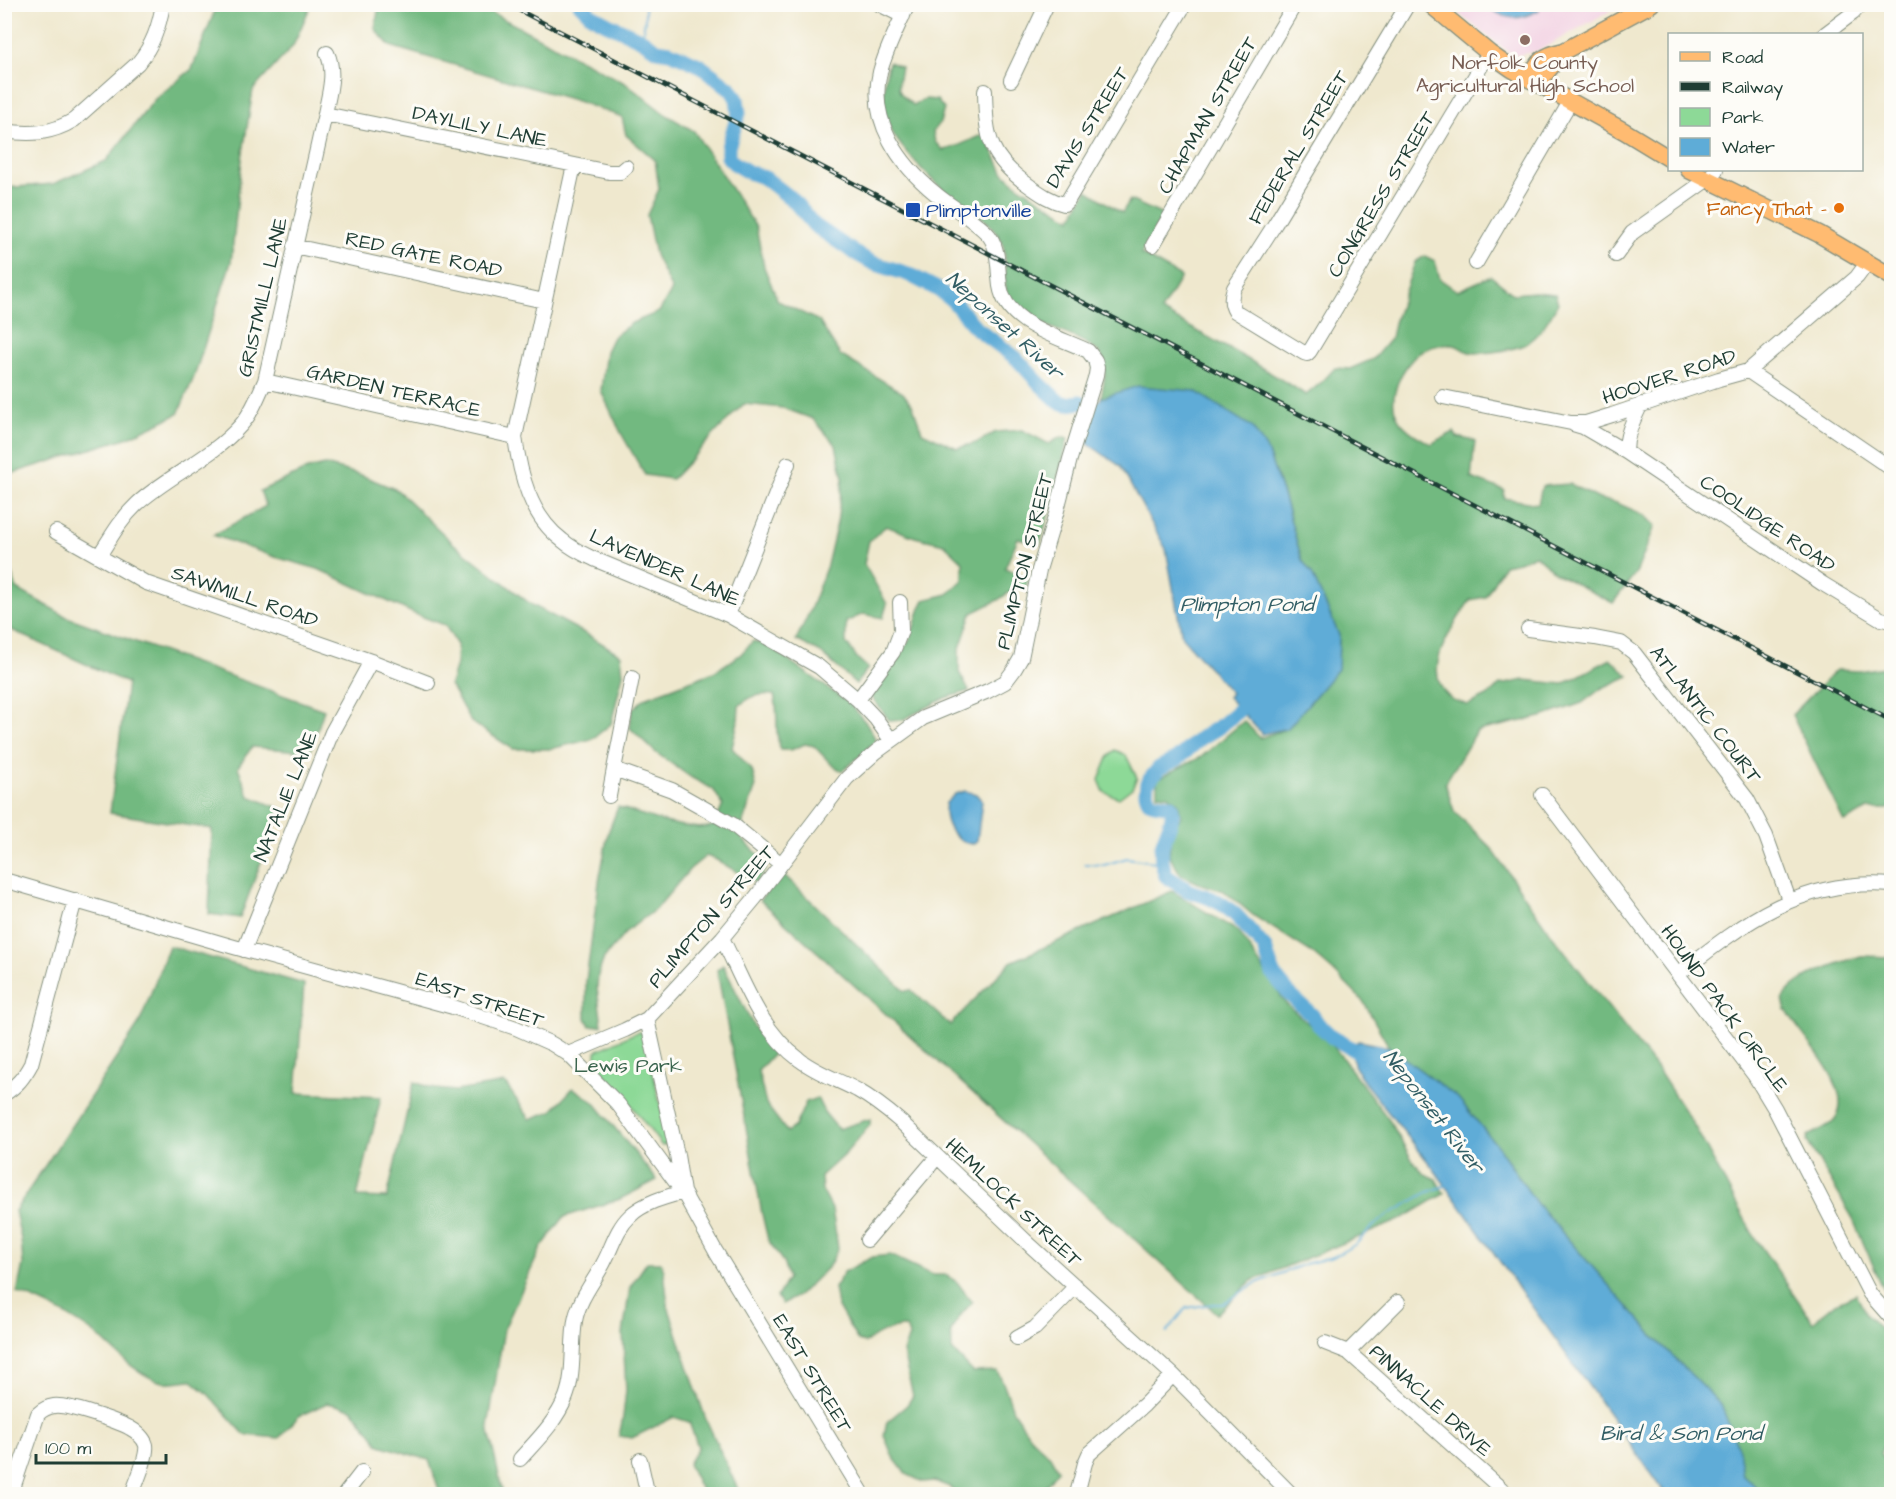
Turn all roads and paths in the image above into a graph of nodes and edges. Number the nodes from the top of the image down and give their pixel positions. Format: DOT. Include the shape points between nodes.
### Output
graph roads {
  1 [pos="163,4"];
  2 [pos="879,4"];
  3 [pos="1047,4"];
  4 [pos="1185,4"];
  5 [pos="1295,4"];
  6 [pos="1408,4"];
  7 [pos="1430,4"];
  8 [pos="1651,4"];
  9 [pos="1861,4"];
  10 [pos="905,10"];
  11 [pos="1826,33"];
  12 [pos="327,53"];
  13 [pos="1489,53"];
  14 [pos="1011,80"];
  15 [pos="1531,80"];
  16 [pos="985,91"];
  17 [pos="1570,102"];
  18 [pos="325,114"];
  19 [pos="4,132"];
  20 [pos="1668,158"];
  21 [pos="574,165"];
  22 [pos="626,167"];
  23 [pos="1695,171"];
  24 [pos="1712,174"];
  25 [pos="1153,245"];
  26 [pos="294,246"];
  27 [pos="1616,255"];
  28 [pos="1868,262"];
  29 [pos="1476,263"];
  30 [pos="1892,277"];
  31 [pos="544,301"];
  32 [pos="1307,354"];
  33 [pos="1749,371"];
  34 [pos="265,381"];
  35 [pos="1443,397"];
  36 [pos="1641,404"];
  37 [pos="1571,423"];
  38 [pos="515,437"];
  39 [pos="1626,452"];
  40 [pos="788,464"];
  41 [pos="1892,469"];
  42 [pos="56,532"];
  43 [pos="99,556"];
  44 [pos="900,602"];
  45 [pos="728,615"];
  46 [pos="1892,621"];
  47 [pos="1528,630"];
  48 [pos="371,660"];
  49 [pos="632,678"];
  50 [pos="428,683"];
  51 [pos="858,700"];
  52 [pos="891,740"];
  53 [pos="614,769"];
  54 [pos="1542,795"];
  55 [pos="609,796"];
  56 [pos="781,864"];
  57 [pos="4,880"];
  58 [pos="1892,885"];
  59 [pos="75,900"];
  60 [pos="1789,900"];
  61 [pos="722,938"];
  62 [pos="244,950"];
  63 [pos="1678,974"];
  64 [pos="647,1019"];
  65 [pos="568,1054"];
  66 [pos="4,1094"];
  67 [pos="936,1157"];
  68 [pos="683,1192"];
  69 [pos="867,1240"];
  70 [pos="1076,1286"];
  71 [pos="1398,1302"];
  72 [pos="1892,1319"];
  73 [pos="1017,1338"];
  74 [pos="1325,1343"];
  75 [pos="1348,1352"];
  76 [pos="1173,1375"];
  77 [pos="520,1459"];
  78 [pos="640,1460"];
  79 [pos="362,1472"];
  80 [pos="11,1494"];
  81 [pos="132,1494"];
  82 [pos="345,1494"];
  83 [pos="650,1494"];
  84 [pos="863,1494"];
  85 [pos="1077,1494"];
  86 [pos="1291,1494"];
  87 [pos="1507,1494"];
  1 -- 19 [label="street" via="150,48 74,120 48,132"];
  2 -- 10 [label="street"];
  3 -- 14 [label="street"];
  4 -- 16 [label="street, DAVIS STREET" via="1064,204 1053,202 1024,183 999,159 986,126"];
  5 -- 25 [label="street, CHAPMAN STREET"];
  6 -- 32 [label="street, FEDERAL STREET" via="1231,298 1235,311"];
  7 -- 13 [label="main road"];
  8 -- 15 [label="main road" via="1564,51 1545,74"];
  9 -- 11 [label="street"];
  10 -- 52 [label="street, PLIMPTON STREET" via="884,59 878,87 885,133 926,186 989,235 995,248 1001,294 1010,309 1027,323 1085,350 1097,368 1039,570 1021,658 1005,682 923,718"];
  12 -- 18 [label="street, GRISTMILL LANE" via="332,71"];
  13 -- 15 [label="main road"];
  13 -- 32 [label="street, CONGRESS STREET"];
  15 -- 17 [label="main road"];
  17 -- 20 [label="main road"];
  17 -- 29 [label="street"];
  18 -- 21 [label="street, DAYLILY LANE"];
  18 -- 26 [label="street, GRISTMILL LANE"];
  21 -- 22 [label="street, DAYLILY LANE" via="616,172"];
  21 -- 31 [label="street, LAVENDER LANE"];
  23 -- 24 [label="main road"];
  24 -- 27 [label="street" via="1632,233"];
  24 -- 28 [label="main road"];
  26 -- 31 [label="street, RED GATE ROAD"];
  26 -- 34 [label="street, GRISTMILL LANE"];
  28 -- 30 [label="main road"];
  28 -- 33 [label="street, HOOVER ROAD" via="1857,277"];
  31 -- 38 [label="street, LAVENDER LANE"];
  33 -- 36 [label="street, HOOVER ROAD"];
  33 -- 41 [label="street"];
  34 -- 38 [label="street, GARDEN TERRACE"];
  34 -- 43 [label="street, GRISTMILL LANE" via="242,424 220,445 138,503 116,527"];
  35 -- 37 [label="street, HOOVER ROAD"];
  36 -- 37 [label="street, HOOVER ROAD" via="1586,423"];
  36 -- 39 [label="street" via="1630,424"];
  37 -- 39 [label="street, COOLIDGE ROAD"];
  38 -- 45 [label="street, LAVENDER LANE" via="529,495 560,539 594,559"];
  39 -- 46 [label="street, COOLIDGE ROAD" via="1823,584 1881,619"];
  40 -- 45 [label="street"];
  42 -- 43 [label="street, SAWMILL ROAD"];
  43 -- 48 [label="street, SAWMILL ROAD" via="146,583"];
  44 -- 51 [label="street" via="901,631 893,652"];
  45 -- 51 [label="street, LAVENDER LANE" via="819,668"];
  47 -- 60 [label="street, ATLANTIC COURT" via="1621,643 1634,653 1747,799 1766,836"];
  48 -- 50 [label="street, SAWMILL ROAD"];
  48 -- 62 [label="street, NATALIE LANE" via="332,732"];
  49 -- 53 [label="street"];
  51 -- 52 [label="street, LAVENDER LANE"];
  52 -- 56 [label="street, PLIMPTON STREET" via="847,778"];
  53 -- 55 [label="street"];
  53 -- 56 [label="street" via="672,790 732,824"];
  54 -- 63 [label="street, HOUND PACK CIRCLE"];
  56 -- 61 [label="street, PLIMPTON STREET"];
  57 -- 59 [label="street, EAST STREET"];
  58 -- 60 [label="street" via="1853,885"];
  59 -- 62 [label="street, EAST STREET"];
  59 -- 66 [label="street" via="31,1064 23,1079"];
  60 -- 63 [label="street" via="1732,932"];
  61 -- 64 [label="street, PLIMPTON STREET"];
  61 -- 67 [label="street, HEMLOCK STREET" via="776,1038 799,1060 883,1106"];
  62 -- 65 [label="street, EAST STREET" via="453,1007 516,1028"];
  63 -- 72 [label="street, HOUND PACK CIRCLE" via="1765,1091 1870,1294"];
  64 -- 65 [label="street, PLIMPTON STREET"];
  64 -- 68 [label="street"];
  65 -- 68 [label="street, EAST STREET" via="618,1104"];
  67 -- 69 [label="street"];
  67 -- 70 [label="street, HEMLOCK STREET"];
  68 -- 77 [label="street" via="642,1208 621,1226 579,1305 566,1396 553,1422"];
  68 -- 84 [label="street, EAST STREET"];
  70 -- 73 [label="street" via="1035,1328"];
  70 -- 76 [label="street, HEMLOCK STREET"];
  71 -- 75 [label="street"];
  74 -- 75 [label="street, PINNACLE DRIVE"];
  75 -- 87 [label="street, PINNACLE DRIVE"];
  76 -- 85 [label="street" via="1089,1454"];
  76 -- 86 [label="street, HEMLOCK STREET"];
  78 -- 83 [label="street"];
  79 -- 82 [label="street"];
  80 -- 81 [label="street" via="38,1414 52,1406 104,1419 138,1434 146,1445"];
}
